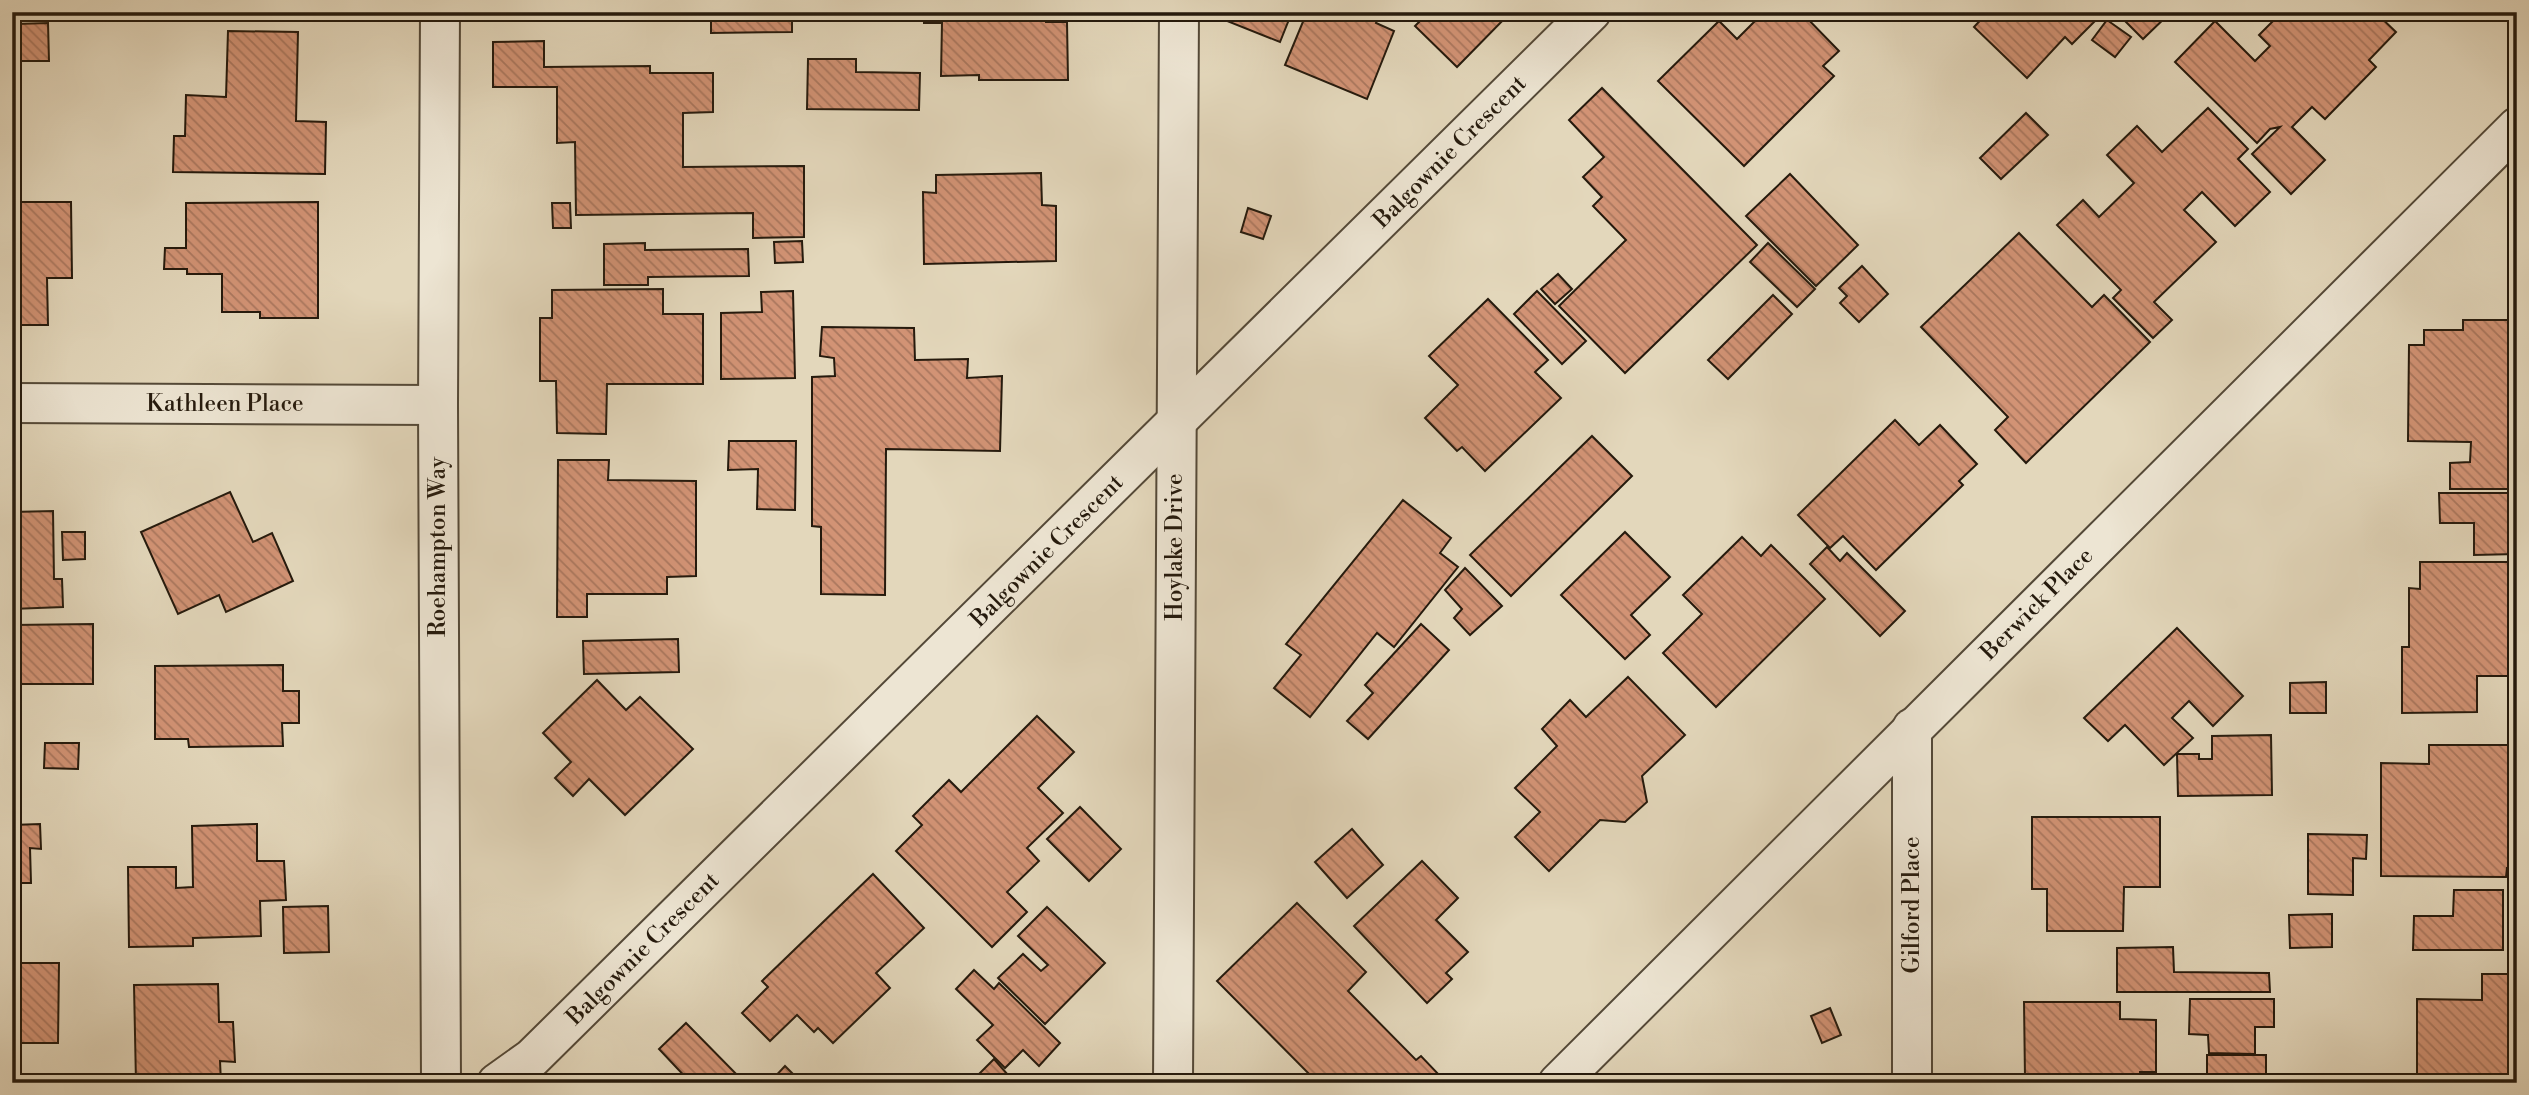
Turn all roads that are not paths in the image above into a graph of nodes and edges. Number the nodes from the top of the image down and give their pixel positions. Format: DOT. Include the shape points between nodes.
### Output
graph roads {
  1 [pos="440,12"];
  2 [pos="1179,12"];
  3 [pos="1591,12"];
  4 [pos="2517,127"];
  5 [pos="12,403"];
  6 [pos="438,405"];
  7 [pos="1176,424"];
  8 [pos="1912,728"];
  9 [pos="441,1083"];
  10 [pos="498,1083"];
  11 [pos="1173,1083"];
  12 [pos="1558,1083"];
  13 [pos="1912,1083"];
  1 -- 6 [label="street, Roehampton Way"];
  2 -- 7 [label="street, Hoylake Drive"];
  3 -- 7 [label="street, Balgownie Crescent"];
  4 -- 8 [label="street, Berwick Place"];
  5 -- 6 [label="street, Kathleen Place"];
  6 -- 9 [label="street, Roehampton Way"];
  7 -- 10 [label="street, Balgownie Crescent" via="532,1058"];
  7 -- 11 [label="street, Hoylake Drive"];
  8 -- 12 [label="street, Berwick Place"];
  8 -- 13 [label="street, Gilford Place"];
}
